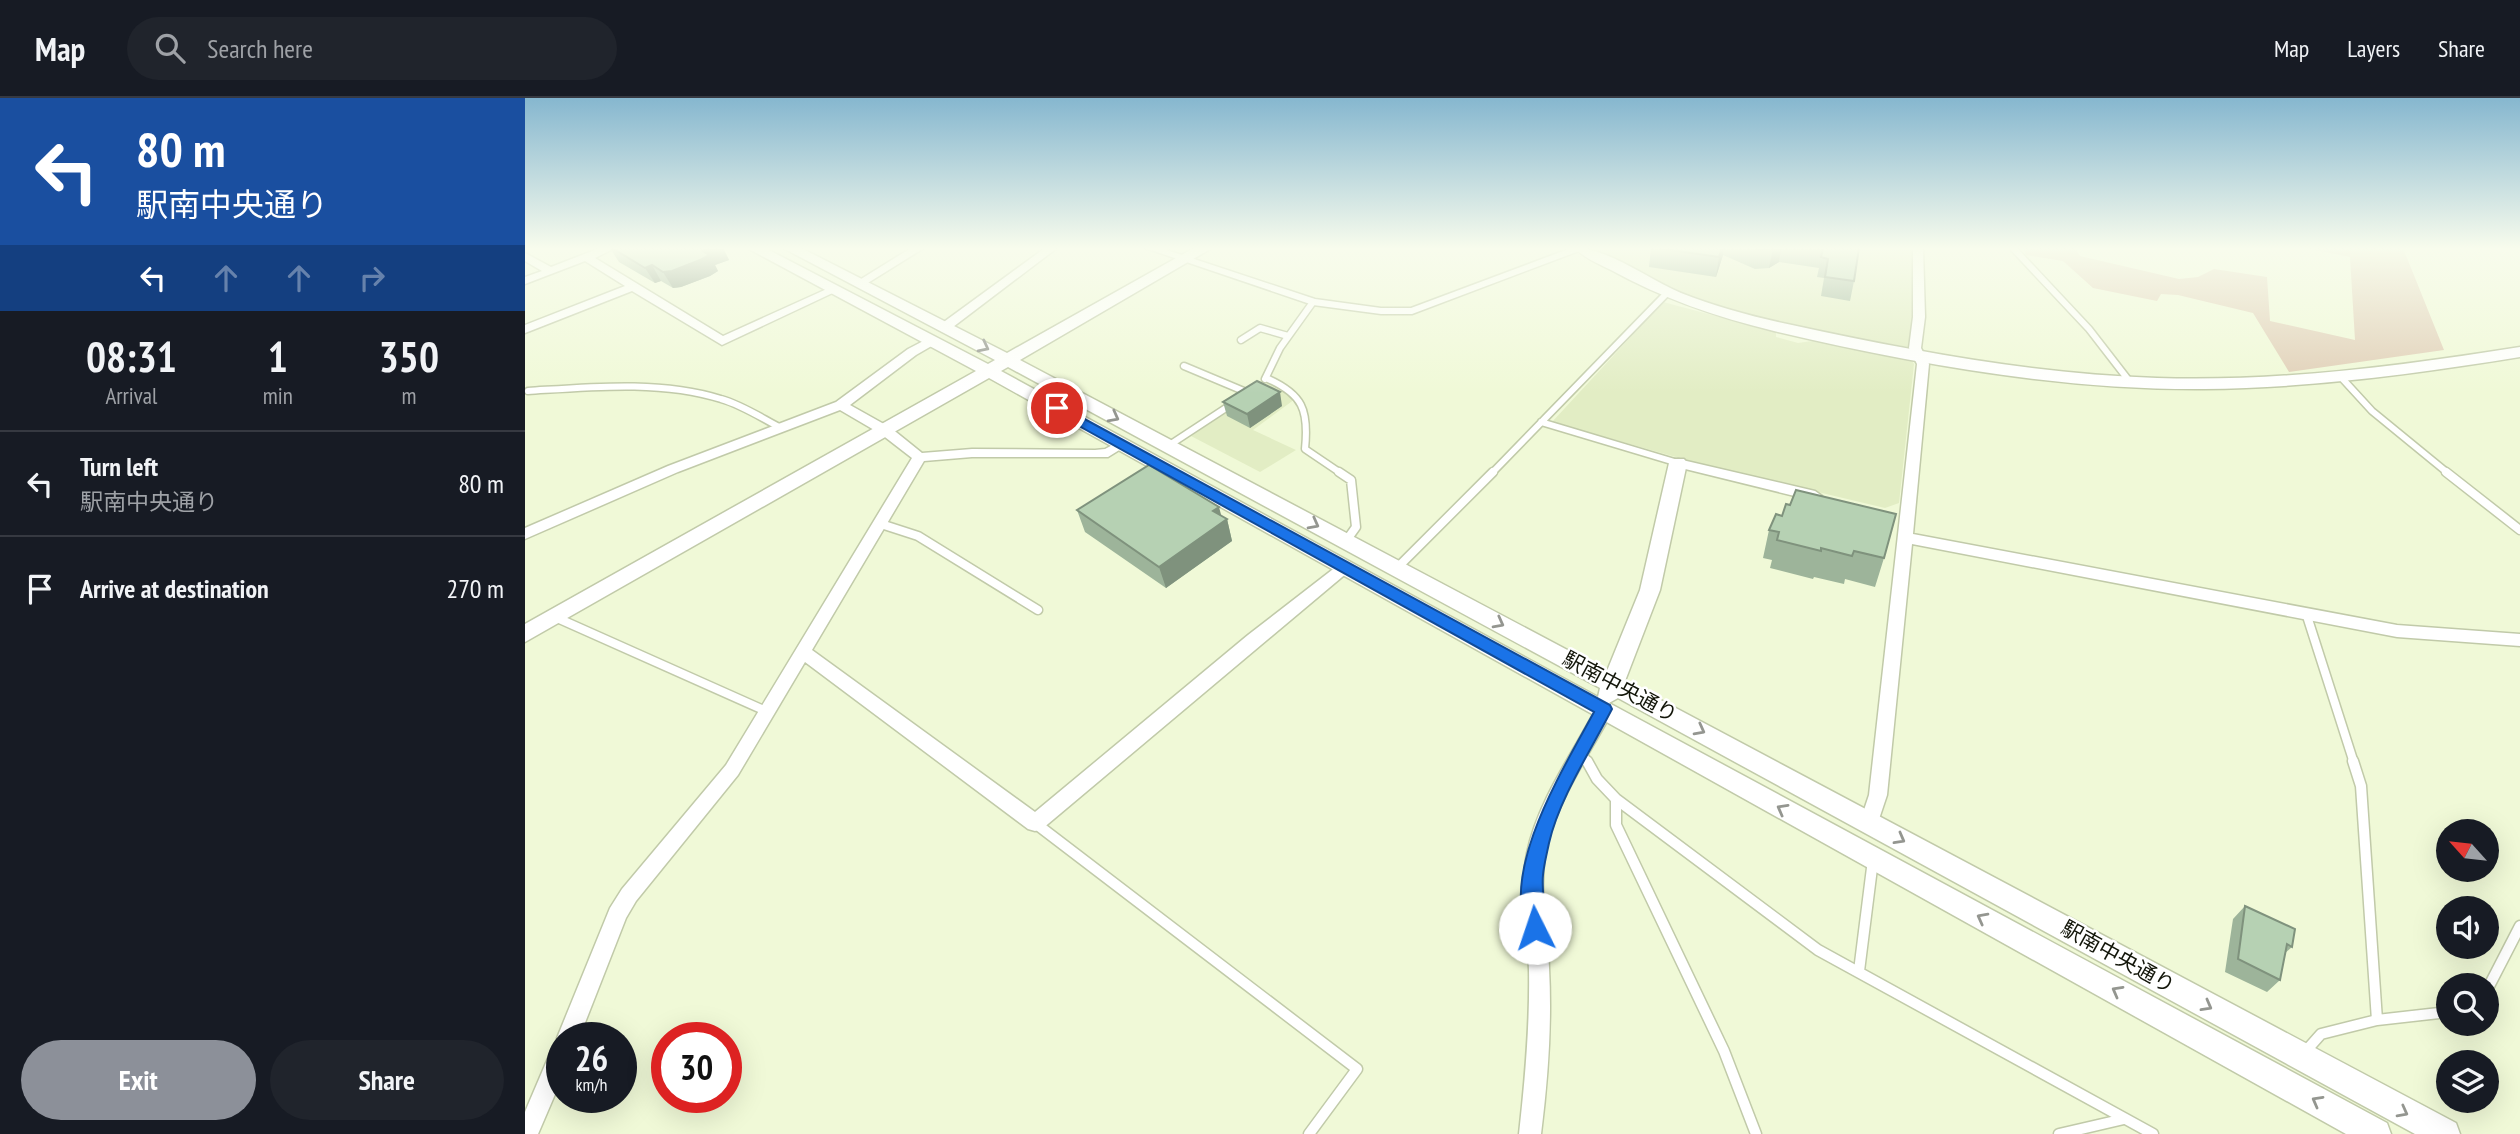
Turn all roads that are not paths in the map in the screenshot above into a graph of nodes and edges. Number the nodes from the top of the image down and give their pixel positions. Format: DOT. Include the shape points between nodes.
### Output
graph roads {
  1 [pos="608,296"];
  2 [pos="651,296"];
  3 [pos="819,296"];
  4 [pos="845,296"];
  5 [pos="884,296"];
  6 [pos="987,296"];
  7 [pos="1122,296"];
  8 [pos="1296,296"];
  9 [pos="1452,296"];
  10 [pos="1664,296"];
  11 [pos="1678,296"];
  12 [pos="1919,296"];
  13 [pos="2059,296"];
  14 [pos="1313,302"];
  15 [pos="945,327"];
  16 [pos="525,329"];
  17 [pos="1288,336"];
  18 [pos="1241,340"];
  19 [pos="931,341"];
  20 [pos="2520,352"];
  21 [pos="1921,355"];
  22 [pos="1010,361"];
  23 [pos="1184,366"];
  24 [pos="991,372"];
  25 [pos="2339,375"];
  26 [pos="1266,378"];
  27 [pos="2130,382"];
  28 [pos="528,391"];
  29 [pos="1246,392"];
  30 [pos="841,405"];
  31 [pos="1541,422"];
  32 [pos="779,427"];
  33 [pos="886,431"];
  34 [pos="1122,444"];
  35 [pos="1168,446"];
  36 [pos="919,457"];
  37 [pos="1678,463"];
  38 [pos="1825,499"];
  39 [pos="881,524"];
  40 [pos="2520,530"];
  41 [pos="525,534"];
  42 [pos="1903,537"];
  43 [pos="1346,541"];
  44 [pos="1346,568"];
  45 [pos="1397,568"];
  46 [pos="1038,610"];
  47 [pos="2306,613"];
  48 [pos="555,617"];
  49 [pos="525,634"];
  50 [pos="2520,640"];
  51 [pos="804,653"];
  52 [pos="1611,682"];
  53 [pos="1604,709"];
  54 [pos="768,712"];
  55 [pos="1582,753"];
  56 [pos="1616,799"];
  57 [pos="1869,822"];
  58 [pos="1035,823"];
  59 [pos="1873,860"];
  60 [pos="2520,926"];
  61 [pos="1859,971"];
  62 [pos="2496,973"];
  63 [pos="2436,1013"];
  64 [pos="2377,1020"];
  65 [pos="575,1022"];
  66 [pos="2301,1057"];
  67 [pos="546,1089"];
  68 [pos="2124,1119"];
  69 [pos="527,1134"];
  70 [pos="1309,1134"];
  71 [pos="1530,1134"];
  72 [pos="1756,1134"];
  73 [pos="2059,1134"];
  74 [pos="2153,1134"];
  75 [pos="2376,1134"];
  76 [pos="2445,1134"];
  1 -- 16 [label="street"];
  2 -- 3 [label="street" via="722,341"];
  4 -- 19 [label="street, 駅南中央通り"];
  5 -- 15 [label="street, 駅南中央通り"];
  6 -- 15 [label="street"];
  7 -- 22 [label="street"];
  8 -- 14 [label="street"];
  9 -- 14 [label="street" via="1412,311"];
  10 -- 31 [label="lane"];
  11 -- 21 [label="street" via="1759,321"];
  12 -- 21 [label="street" via="1915,348"];
  13 -- 27 [label="lane"];
  14 -- 17 [label="lane"];
  15 -- 22 [label="street, 駅南中央通り, one-way"];
  17 -- 18 [label="lane" via="1260,328"];
  17 -- 26 [label="lane"];
  19 -- 24 [label="street, 駅南中央通り"];
  19 -- 30 [label="street"];
  20 -- 25 [label="street"];
  21 -- 27 [label="street"];
  21 -- 42 [label="street" via="1898,516"];
  22 -- 24 [label="street"];
  22 -- 35 [label="street, 駅南中央通り, one-way"];
  23 -- 29 [label="lane"];
  24 -- 33 [label="street"];
  24 -- 34 [label="street, 駅南中央通り"];
  25 -- 27 [label="street" via="2248,383"];
  25 -- 40 [label="lane" via="2408,442"];
  26 -- 29 [label="lane"];
  26 -- 43 [label="lane" via="1291,389 1299,400 1308,426 1305,449 1351,480 1356,527"];
  28 -- 32 [label="lane" via="609,386 718,397"];
  29 -- 35 [label="lane"];
  30 -- 32 [label="street"];
  30 -- 33 [label="street"];
  31 -- 37 [label="lane"];
  31 -- 45 [label="lane"];
  32 -- 41 [label="street"];
  33 -- 36 [label="street"];
  33 -- 48 [label="street"];
  34 -- 36 [label="street" via="1108,453 1095,454"];
  34 -- 44 [label="street, 駅南中央通り"];
  35 -- 43 [label="street, 駅南中央通り, one-way"];
  36 -- 39 [label="street"];
  37 -- 38 [label="street"];
  37 -- 52 [label="street" via="1650,590"];
  39 -- 46 [label="lane" via="918,536"];
  39 -- 51 [label="street"];
  42 -- 47 [label="street"];
  42 -- 57 [label="street" via="1878,795"];
  43 -- 45 [label="street, 駅南中央通り"];
  44 -- 53 [label="street, 駅南中央通り"];
  44 -- 58 [label="street"];
  45 -- 52 [label="street, 駅南中央通り, one-way"];
  47 -- 50 [label="street" via="2397,631"];
  47 -- 64 [label="lane" via="2361,786"];
  48 -- 49 [label="street"];
  48 -- 54 [label="lane"];
  51 -- 54 [label="street"];
  51 -- 58 [label="street"];
  52 -- 53 [label="street"];
  52 -- 57 [label="street, 駅南中央通り, one-way"];
  53 -- 55 [label="street"];
  59 -- 53 [label="street, 駅南中央通り, one-way"];
  54 -- 65 [label="street" via="732,770 617,914"];
  55 -- 56 [label="lane"];
  55 -- 71 [label="street" via="1540,839 1533,876 1540,1015"];
  56 -- 61 [label="lane" via="1818,950"];
  56 -- 72 [label="lane" via="1616,825 1724,1051"];
  57 -- 66 [label="street, 駅南中央通り, one-way"];
  58 -- 70 [label="lane" via="1357,1069"];
  59 -- 61 [label="lane"];
  75 -- 59 [label="street, 駅南中央通り, one-way"];
  60 -- 62 [label="lane"];
  61 -- 68 [label="lane"];
  63 -- 64 [label="lane"];
  64 -- 66 [label="lane" via="2321,1034"];
  66 -- 76 [label="street, 駅南中央通り, one-way"];
  67 -- 69 [label="street"];
  68 -- 73 [label="lane"];
  68 -- 74 [label="lane"];
}
